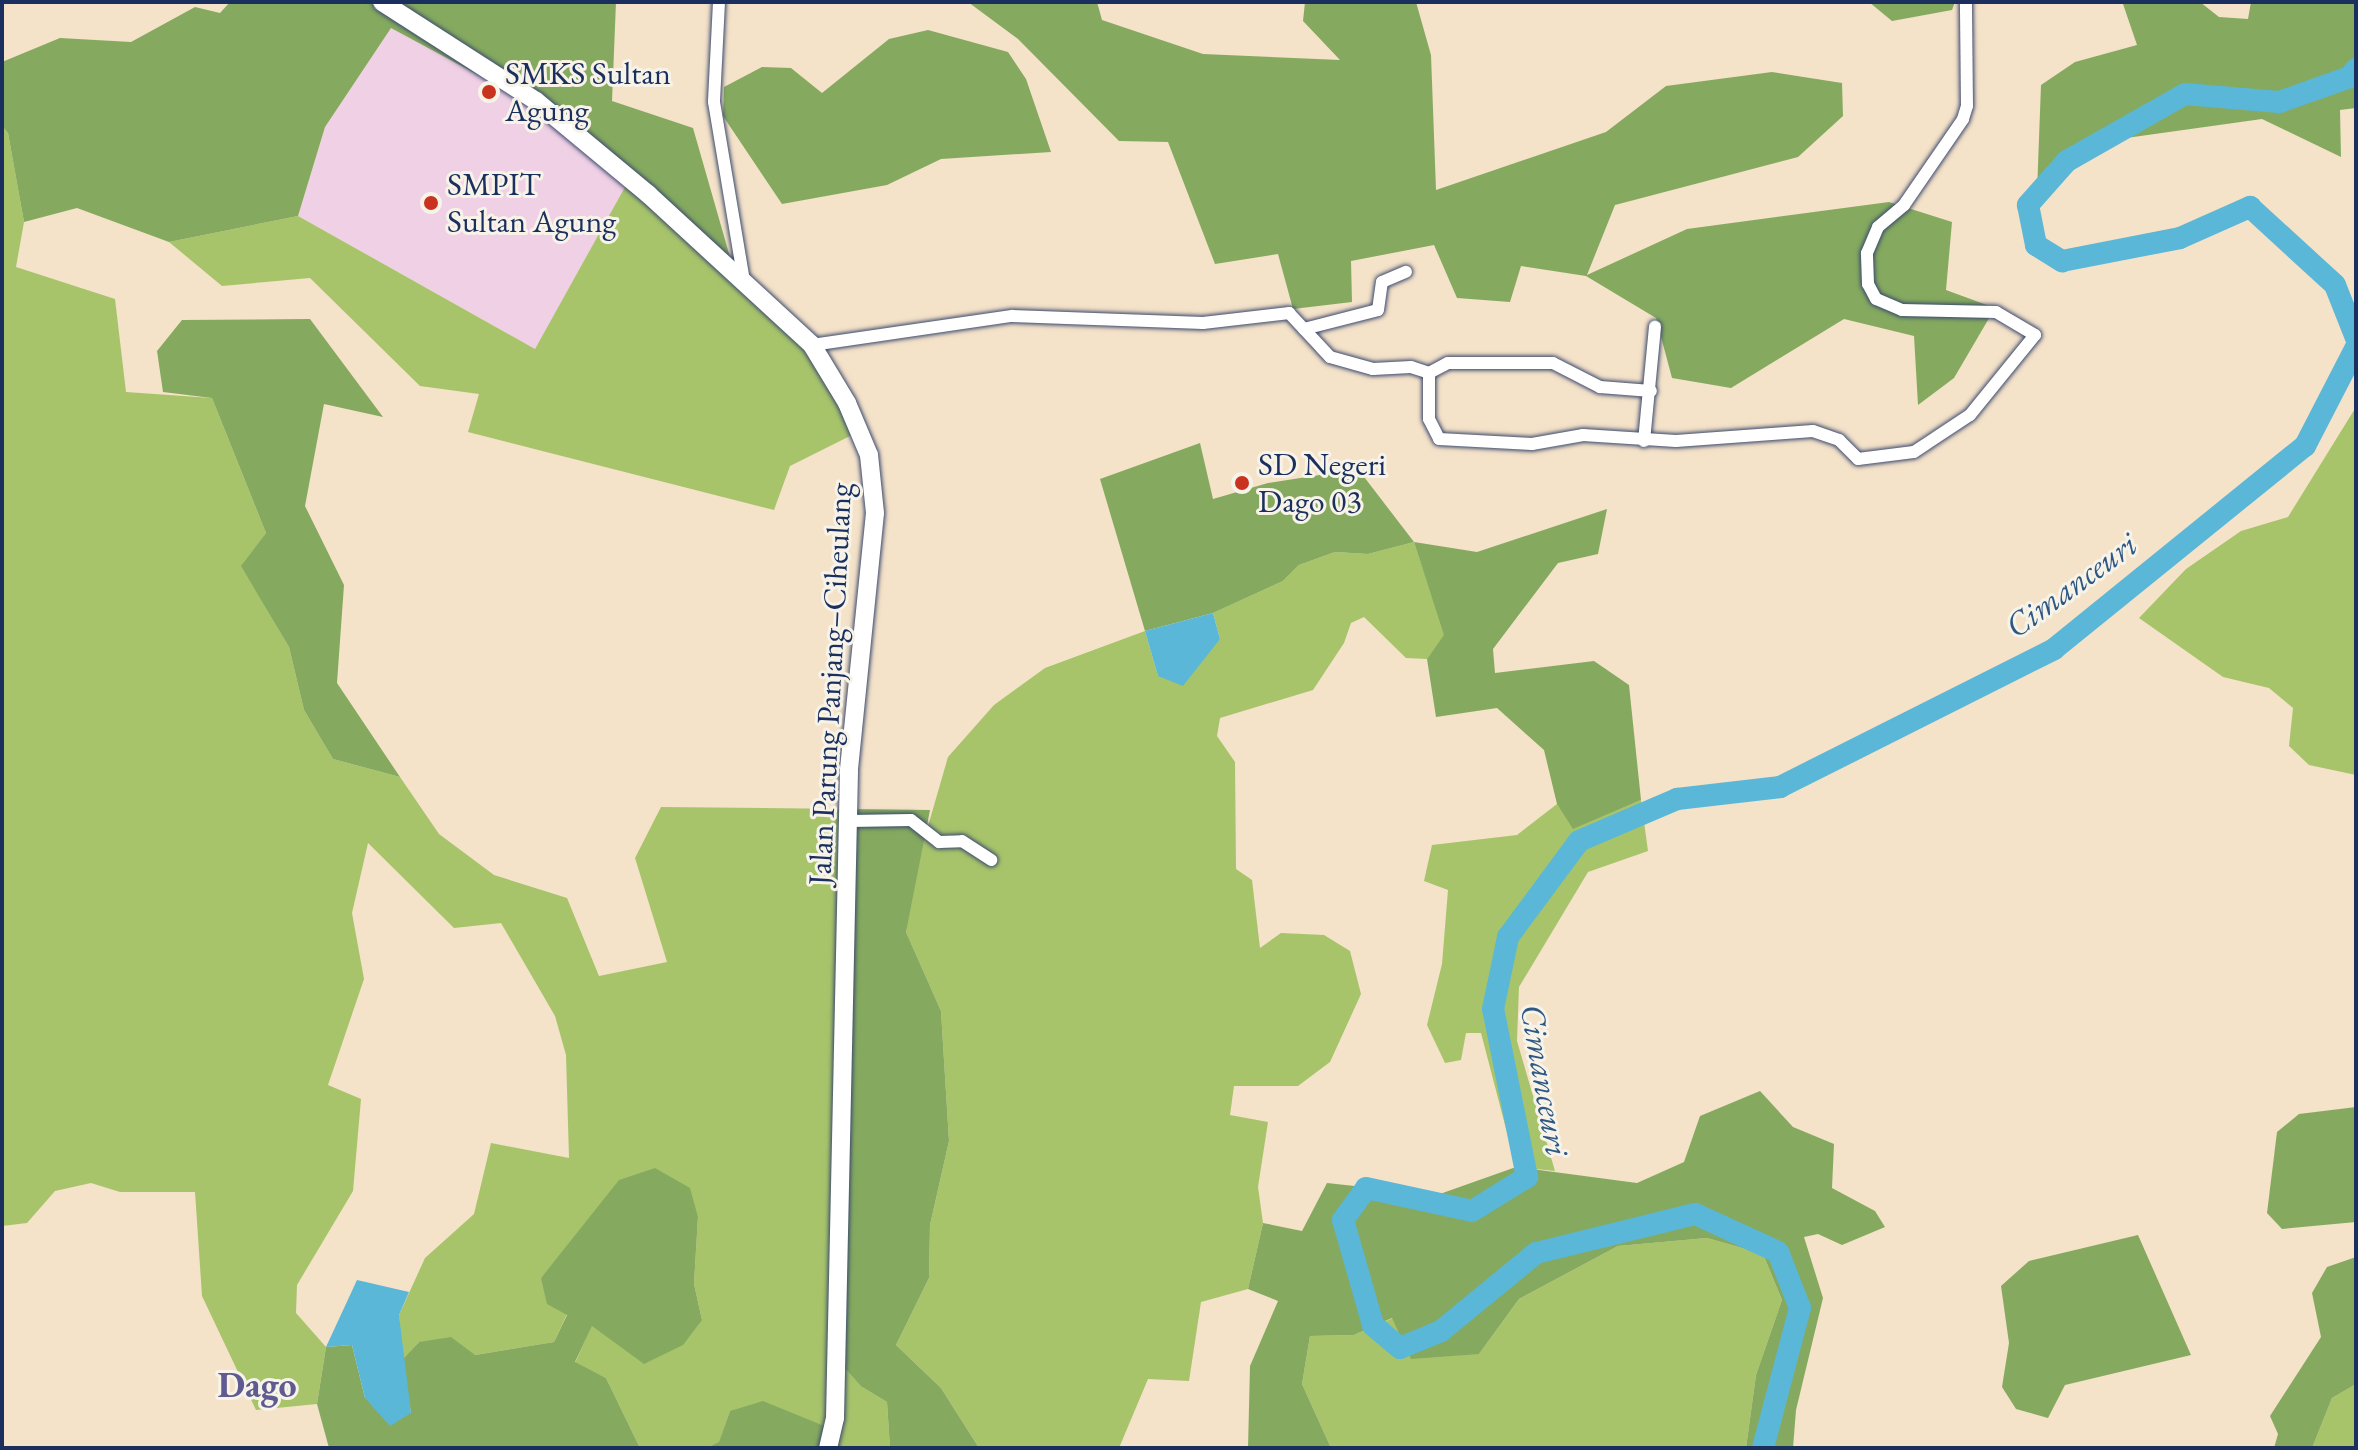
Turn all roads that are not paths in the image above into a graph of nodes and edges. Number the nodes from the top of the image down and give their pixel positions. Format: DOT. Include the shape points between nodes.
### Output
graph roads {
  1 [pos="382,2"];
  2 [pos="719,2"];
  3 [pos="1966,2"];
  4 [pos="1406,272"];
  5 [pos="745,285"];
  6 [pos="1655,327"];
  7 [pos="1304,329"];
  8 [pos="812,345"];
  9 [pos="1429,373"];
  10 [pos="1651,391"];
  11 [pos="1644,441"];
  12 [pos="850,821"];
  13 [pos="991,860"];
  14 [pos="828,1448"];
  1 -- 5 [label="street, Jalan Parung Panjang–Ciheulang" via="536,101 648,194"];
  2 -- 5 [label="street" via="714,102"];
  3 -- 11 [label="street" via="1967,106 1904,205 1878,227 1867,253 1868,284 1876,299 1902,310 2006,316 2033,330 2030,346 1970,415 1914,452 1895,457 1858,459 1839,440 1813,431"];
  4 -- 7 [label="street" via="1382,282 1378,310"];
  5 -- 8 [label="street, Jalan Parung Panjang–Ciheulang"];
  6 -- 10 [label="street"];
  7 -- 8 [label="street" via="1289,313 1203,323 1012,316"];
  7 -- 9 [label="street" via="1330,357 1343,362"];
  8 -- 12 [label="street, Jalan Parung Panjang–Ciheulang" via="847,403 869,455 875,485 849,771"];
  9 -- 10 [label="street" via="1448,363 1553,363 1600,387"];
  9 -- 11 [label="street" via="1429,419 1439,439 1532,444 1583,435"];
  10 -- 11 [label="street"];
  12 -- 13 [label="street" via="911,820 939,842 962,841"];
  12 -- 14 [label="street, Jalan Parung Panjang–Ciheulang" via="835,1418"];
}
